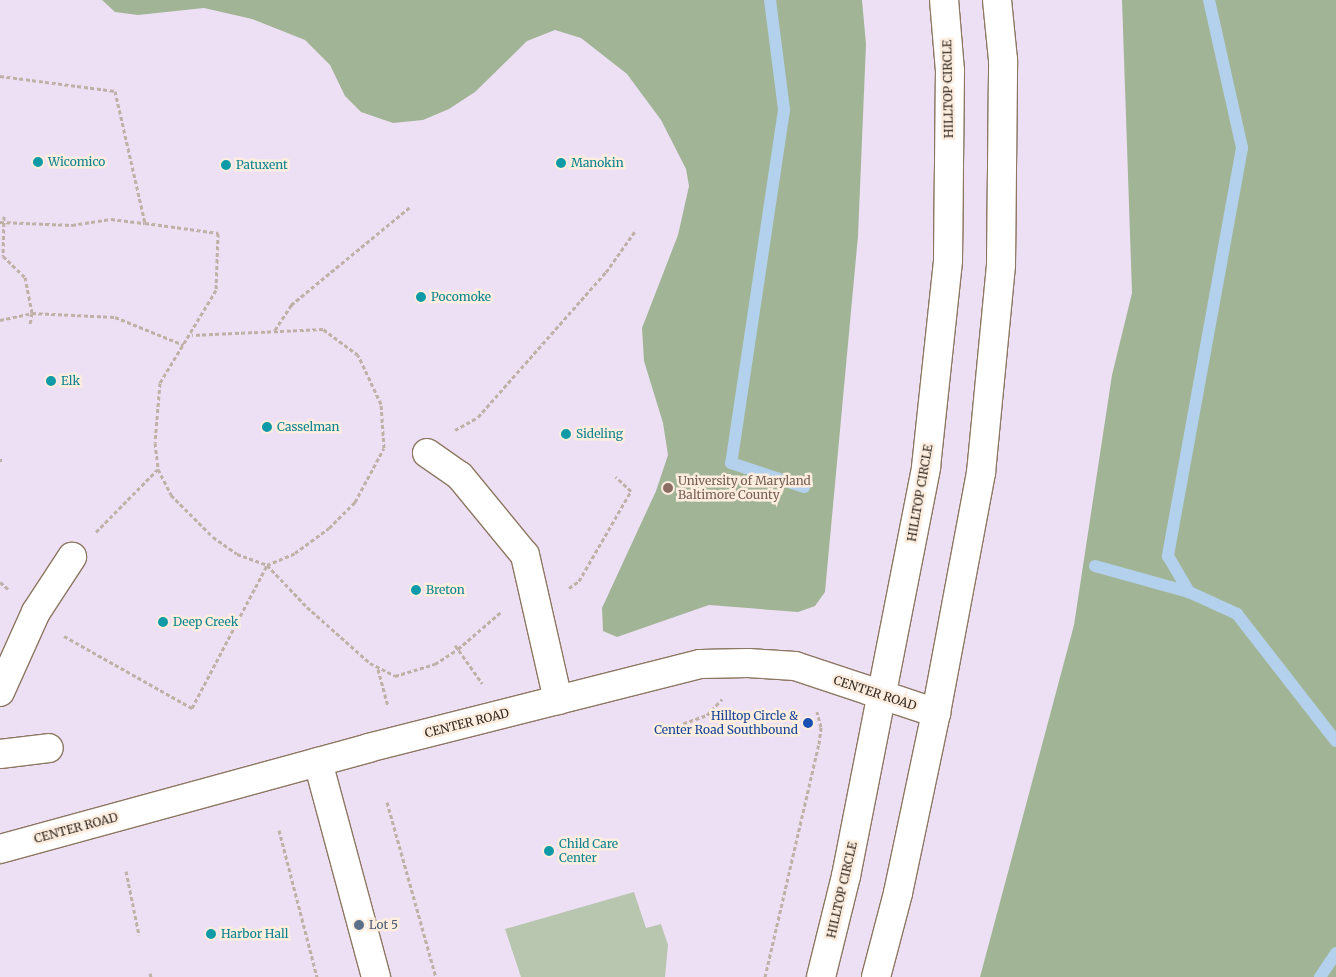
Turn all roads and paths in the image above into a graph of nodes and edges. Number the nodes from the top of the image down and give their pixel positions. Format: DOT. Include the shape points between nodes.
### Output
graph roads {
  1 [pos="944,0"];
  2 [pos="997,0"];
  3 [pos="0,76"];
  4 [pos="410,207"];
  5 [pos="4,216"];
  6 [pos="2,222"];
  7 [pos="145,224"];
  8 [pos="636,230"];
  9 [pos="32,313"];
  10 [pos="0,320"];
  11 [pos="30,324"];
  12 [pos="274,331"];
  13 [pos="191,335"];
  14 [pos="184,345"];
  15 [pos="384,448"];
  16 [pos="427,453"];
  17 [pos="158,469"];
  18 [pos="616,477"];
  19 [pos="72,557"];
  20 [pos="267,565"];
  21 [pos="534,596"];
  22 [pos="505,609"];
  23 [pos="74,644"];
  24 [pos="455,645"];
  25 [pos="458,649"];
  26 [pos="378,668"];
  27 [pos="483,684"];
  28 [pos="0,692"];
  29 [pos="882,695"];
  30 [pos="725,696"];
  31 [pos="558,700"];
  32 [pos="813,706"];
  33 [pos="389,711"];
  34 [pos="936,713"];
  35 [pos="671,728"];
  36 [pos="49,748"];
  37 [pos="0,754"];
  38 [pos="318,762"];
  39 [pos="387,802"];
  40 [pos="279,830"];
  41 [pos="0,849"];
  42 [pos="126,871"];
  43 [pos="139,934"];
  44 [pos="317,977"];
  45 [pos="376,977"];
  46 [pos="436,977"];
  47 [pos="765,977"];
  48 [pos="821,977"];
  49 [pos="876,977"];
  1 -- 29 [label="street, HILLTOP CIRCLE" via="950,71 948,260 926,467"];
  2 -- 34 [label="street" via="1003,60 1001,264 981,473"];
  3 -- 7 [label="path" via="115,91"];
  4 -- 12 [label="path" via="290,305"];
  5 -- 6 [label="path"];
  6 -- 7 [label="path" via="72,225 111,219"];
  6 -- 9 [label="path" via="3,256 26,277"];
  7 -- 13 [label="path" via="218,231 216,290"];
  8 -- 16 [label="path" via="606,272 478,416 435,442"];
  9 -- 10 [label="path"];
  9 -- 11 [label="path"];
  9 -- 14 [label="path" via="115,317"];
  12 -- 13 [label="path"];
  12 -- 15 [label="path" via="324,330 358,355 381,404"];
  13 -- 14 [label="path"];
  14 -- 17 [label="path" via="160,383 155,443"];
  15 -- 16 [label="path"];
  15 -- 20 [label="path" via="355,502 329,528 295,553"];
  16 -- 21 [label="street" via="460,476 525,555"];
  17 -- 19 [label="path"];
  17 -- 20 [label="path" via="171,494 213,537 237,554"];
  18 -- 21 [label="path" via="631,491 579,581 560,595"];
  19 -- 28 [label="street" via="36,612"];
  20 -- 23 [label="path" via="192,708"];
  20 -- 26 [label="path" via="307,607"];
  21 -- 31 [label="street"];
  22 -- 25 [label="path"];
  24 -- 25 [label="path"];
  25 -- 26 [label="path" via="435,664 395,676"];
  25 -- 27 [label="path"];
  26 -- 33 [label="path"];
  29 -- 31 [label="street, CENTER ROAD" via="795,666 748,663 700,664"];
  29 -- 34 [label="street, CENTER ROAD"];
  29 -- 48 [label="street, HILLTOP CIRCLE"];
  30 -- 35 [label="path" via="707,715"];
  31 -- 38 [label="street, CENTER ROAD"];
  32 -- 47 [label="path" via="820,716 819,744"];
  34 -- 49 [label="street" via="898,893"];
  36 -- 37 [label="street"];
  38 -- 41 [label="street, CENTER ROAD"];
  38 -- 45 [label="street"];
  39 -- 46 [label="path"];
  40 -- 44 [label="path"];
  42 -- 43 [label="path"];
}
